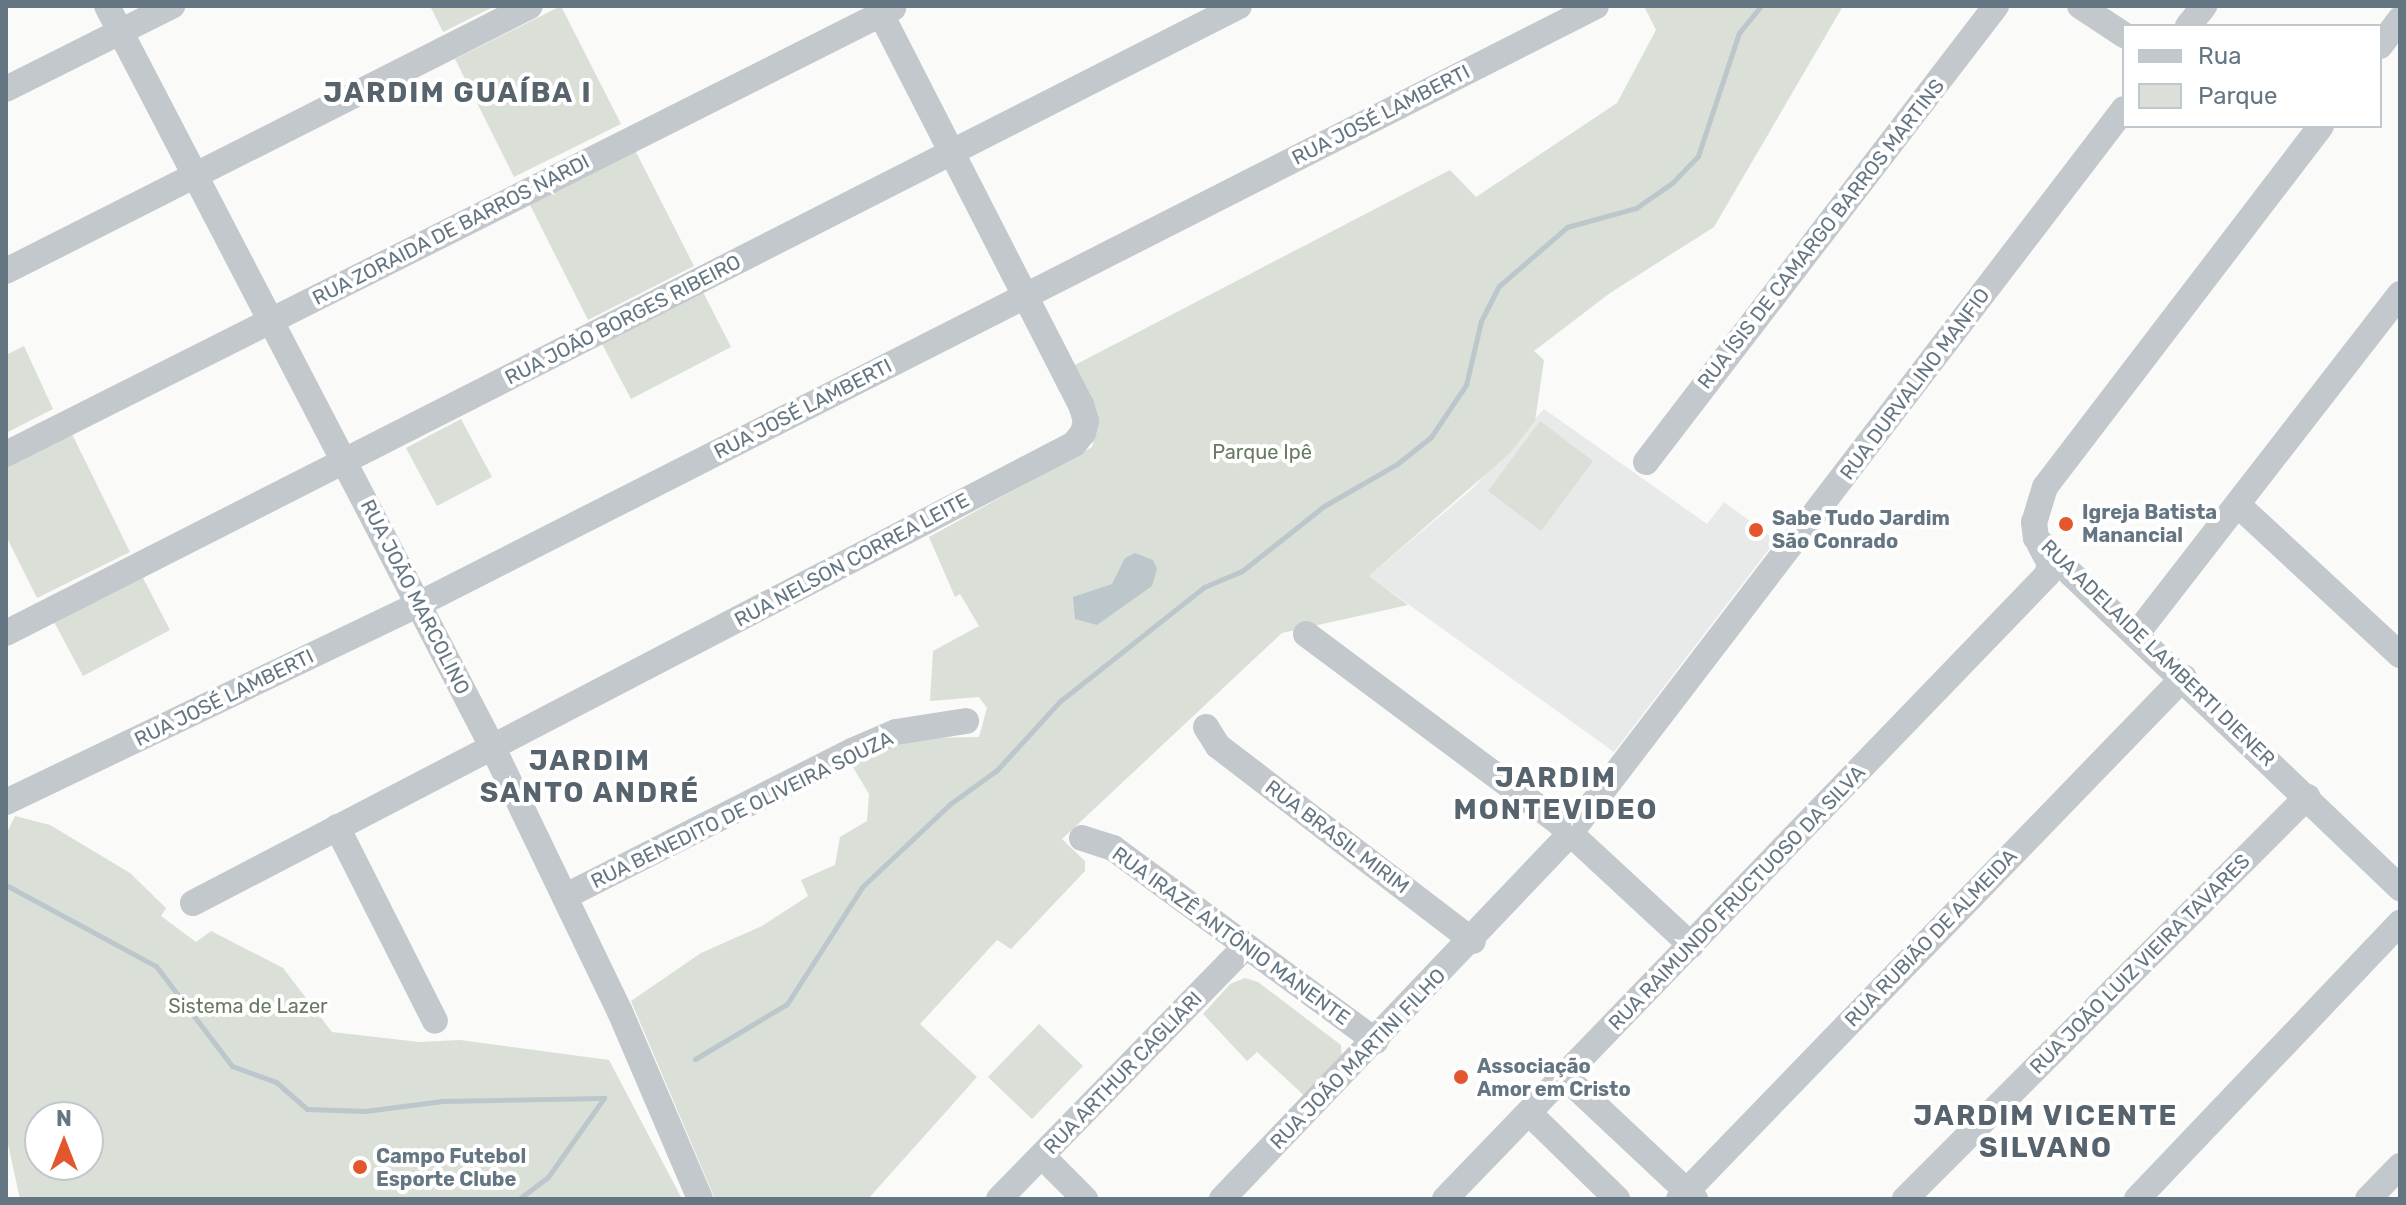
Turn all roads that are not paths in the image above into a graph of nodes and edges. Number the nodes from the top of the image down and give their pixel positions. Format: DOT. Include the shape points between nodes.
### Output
graph roads {
  1 [pos="107,6"];
  2 [pos="172,6"];
  3 [pos="530,6"];
  4 [pos="1239,6"];
  5 [pos="1596,6"];
  6 [pos="1996,6"];
  7 [pos="2080,6"];
  8 [pos="2204,6"];
  9 [pos="885,9"];
  10 [pos="2400,19"];
  11 [pos="2190,24"];
  12 [pos="121,32"];
  13 [pos="2122,34"];
  14 [pos="2382,43"];
  15 [pos="6,89"];
  16 [pos="2122,112"];
  17 [pos="2319,128"];
  18 [pos="950,151"];
  19 [pos="195,175"];
  20 [pos="6,271"];
  21 [pos="2400,294"];
  22 [pos="1024,296"];
  23 [pos="271,321"];
  24 [pos="6,454"];
  25 [pos="345,461"];
  26 [pos="1646,462"];
  27 [pos="2238,505"];
  28 [pos="2036,538"];
  29 [pos="2086,586"];
  30 [pos="2028,597"];
  31 [pos="419,604"];
  32 [pos="2138,632"];
  33 [pos="6,633"];
  34 [pos="1306,634"];
  35 [pos="2400,655"];
  36 [pos="2184,677"];
  37 [pos="966,721"];
  38 [pos="1206,727"];
  39 [pos="493,748"];
  40 [pos="2307,797"];
  41 [pos="6,802"];
  42 [pos="337,827"];
  43 [pos="1568,836"];
  44 [pos="1082,838"];
  45 [pos="2400,888"];
  46 [pos="566,896"];
  47 [pos="193,903"];
  48 [pos="1494,919"];
  49 [pos="2400,923"];
  50 [pos="1473,941"];
  51 [pos="1691,945"];
  52 [pos="1245,947"];
  53 [pos="435,1021"];
  54 [pos="1376,1041"];
  55 [pos="1564,1076"];
  56 [pos="1529,1113"];
  57 [pos="1042,1156"];
  58 [pos="2400,1166"];
  59 [pos="1687,1196"];
  60 [pos="2371,1198"];
  61 [pos="700,1199"];
  62 [pos="999,1199"];
  63 [pos="1085,1199"];
  64 [pos="1222,1199"];
  65 [pos="1445,1199"];
  66 [pos="1617,1199"];
  67 [pos="1905,1199"];
  68 [pos="2137,1199"];
  1 -- 12 [label="street, RUA JOÃO MARCOLINO"];
  2 -- 12 [label="street"];
  3 -- 19 [label="street"];
  4 -- 18 [label="street, RUA JOÃO BORGES RIBEIRO"];
  5 -- 22 [label="street, RUA JOSÉ LAMBERTI"];
  6 -- 26 [label="street, RUA ÍSIS DE CAMARGO BARROS MARTINS"];
  7 -- 13 [label="street"];
  8 -- 11 [label="street"];
  9 -- 18 [label="street, RUA NELSON CORREA LEITE"];
  9 -- 23 [label="street, RUA ZORAIDA DE BARROS NARDI"];
  10 -- 14 [label="street"];
  12 -- 15 [label="street"];
  12 -- 19 [label="street, RUA JOÃO MARCOLINO"];
  16 -- 43 [label="street, RUA DURVALINO MANFIO"];
  17 -- 28 [label="street, RUA ADELAIDE LAMBERTI DIENER" via="2045,487 2037,501"];
  18 -- 22 [label="street, RUA NELSON CORREA LEITE"];
  18 -- 25 [label="street, RUA JOÃO BORGES RIBEIRO"];
  19 -- 20 [label="street"];
  19 -- 23 [label="street, RUA JOÃO MARCOLINO"];
  21 -- 27 [label="street"];
  22 -- 31 [label="street, RUA JOSÉ LAMBERTI"];
  22 -- 39 [label="street, RUA NELSON CORREA LEITE" via="1081,405 1086,421 1074,444"];
  23 -- 24 [label="street, RUA ZORAIDA DE BARROS NARDI"];
  23 -- 25 [label="street, RUA JOÃO MARCOLINO"];
  25 -- 31 [label="street, RUA JOÃO MARCOLINO"];
  25 -- 33 [label="street, RUA JOÃO BORGES RIBEIRO"];
  27 -- 32 [label="street"];
  27 -- 35 [label="street"];
  28 -- 29 [label="street, RUA ADELAIDE LAMBERTI DIENER"];
  28 -- 30 [label="street, RUA RAIMUNDO FRUCTUOSO DA SILVA" via="2050,570"];
  29 -- 30 [label="street, RUA RAIMUNDO FRUCTUOSO DA SILVA" via="2045,582"];
  29 -- 32 [label="street, RUA ADELAIDE LAMBERTI DIENER"];
  30 -- 51 [label="street, RUA RAIMUNDO FRUCTUOSO DA SILVA"];
  31 -- 39 [label="street, RUA JOÃO MARCOLINO"];
  31 -- 41 [label="street, RUA JOSÉ LAMBERTI"];
  32 -- 36 [label="street, RUA ADELAIDE LAMBERTI DIENER"];
  34 -- 43 [label="street" via="1557,821"];
  36 -- 40 [label="street, RUA ADELAIDE LAMBERTI DIENER"];
  36 -- 59 [label="street, RUA RUBIÃO DE ALMEIDA"];
  37 -- 46 [label="street, RUA BENEDITO DE OLIVEIRA SOUZA" via="896,732 852,751"];
  38 -- 50 [label="street, RUA BRASIL MIRIM" via="1218,746"];
  39 -- 42 [label="street, RUA NELSON CORREA LEITE"];
  39 -- 46 [label="street, RUA JOÃO MARCOLINO"];
  40 -- 45 [label="street, RUA ADELAIDE LAMBERTI DIENER"];
  40 -- 67 [label="street, RUA JOÃO LUIZ VIEIRA TAVARES"];
  42 -- 47 [label="street, RUA NELSON CORREA LEITE"];
  42 -- 53 [label="street"];
  43 -- 48 [label="street, RUA DURVALINO MANFIO"];
  43 -- 51 [label="street"];
  44 -- 52 [label="street, RUA IRAZÊ ANTÔNIO MANENTE" via="1113,848"];
  46 -- 61 [label="street, RUA JOÃO MARCOLINO"];
  48 -- 50 [label="street, RUA JOÃO MARTINI FILHO"];
  49 -- 68 [label="street"];
  50 -- 54 [label="street, RUA JOÃO MARTINI FILHO"];
  51 -- 55 [label="street, RUA RAIMUNDO FRUCTUOSO DA SILVA"];
  52 -- 54 [label="street, RUA IRAZÊ ANTÔNIO MANENTE"];
  52 -- 57 [label="street, RUA ARTHUR CAGLIARI"];
  54 -- 64 [label="street, RUA JOÃO MARTINI FILHO"];
  55 -- 56 [label="street, RUA RAIMUNDO FRUCTUOSO DA SILVA"];
  55 -- 59 [label="street"];
  56 -- 65 [label="street, RUA RAIMUNDO FRUCTUOSO DA SILVA"];
  56 -- 66 [label="street"];
  57 -- 62 [label="street, RUA ARTHUR CAGLIARI"];
  57 -- 63 [label="street"];
  58 -- 60 [label="street"];
}
